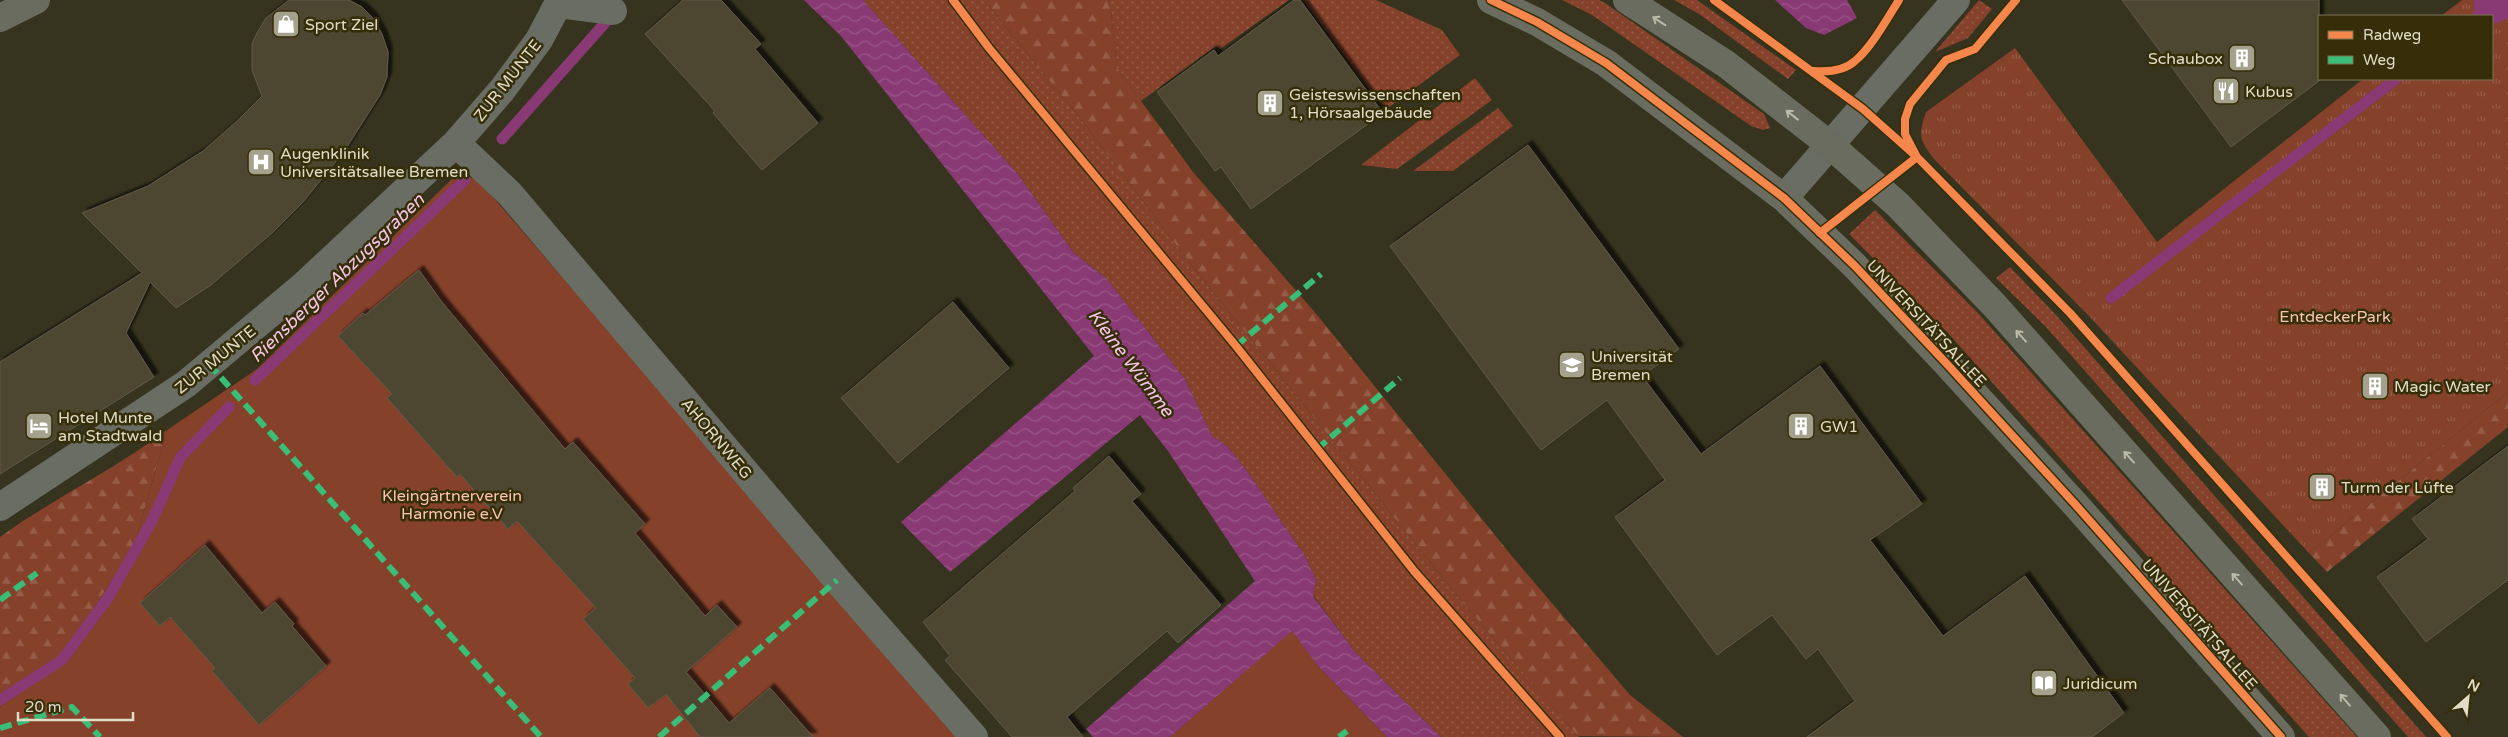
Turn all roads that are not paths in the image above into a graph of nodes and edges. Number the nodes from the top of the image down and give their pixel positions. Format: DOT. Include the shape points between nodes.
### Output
graph roads {
  1 [pos="36,0"];
  2 [pos="1491,0"];
  3 [pos="1627,0"];
  4 [pos="1956,0"];
  5 [pos="560,2"];
  6 [pos="613,11"];
  7 [pos="0,18"];
  8 [pos="456,143"];
  9 [pos="1830,145"];
  10 [pos="1784,198"];
  11 [pos="0,507"];
  12 [pos="974,737"];
  13 [pos="2281,737"];
  14 [pos="2377,737"];
  1 -- 7 [label="main road"];
  2 -- 10 [label="main road, UNIVERSITÄTSALLEE" via="1606,62"];
  9 -- 3 [label="main road, one-way" via="1726,64"];
  4 -- 9 [label="street"];
  5 -- 6 [label="street"];
  5 -- 8 [label="street, ZUR MUNTE" via="538,40 502,90"];
  8 -- 11 [label="street, ZUR MUNTE" via="304,285 186,384"];
  8 -- 12 [label="street, AHORNWEG" via="510,194"];
  9 -- 10 [label="street"];
  14 -- 9 [label="main road, one-way" via="1995,306 1898,205"];
  10 -- 13 [label="main road, UNIVERSITÄTSALLEE" via="1855,266 1946,363"];
}
